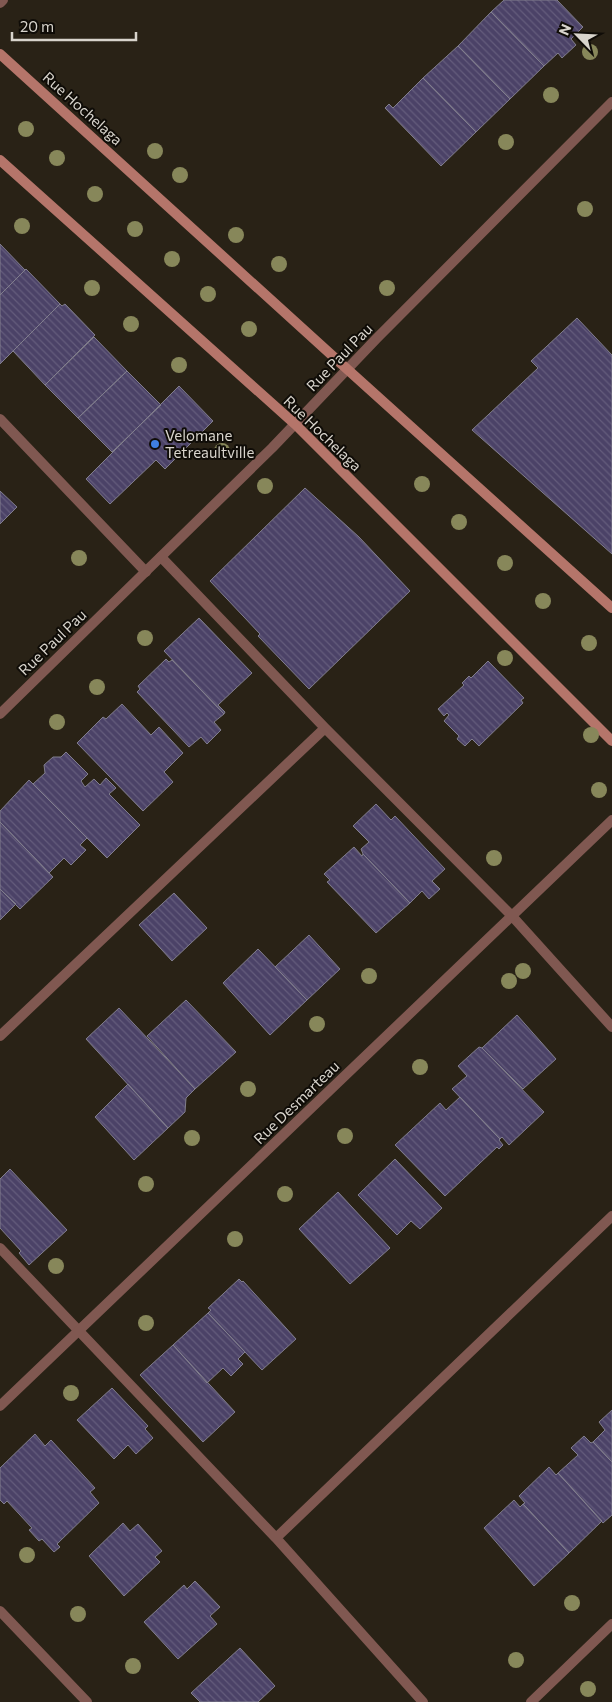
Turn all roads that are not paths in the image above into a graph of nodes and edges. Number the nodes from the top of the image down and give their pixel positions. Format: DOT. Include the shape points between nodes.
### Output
graph roads {
  1 [pos="3,0"];
  2 [pos="0,3"];
  3 [pos="0,54"];
  4 [pos="612,102"];
  5 [pos="0,160"];
  6 [pos="347,369"];
  7 [pos="0,418"];
  8 [pos="296,425"];
  9 [pos="161,557"];
  10 [pos="146,572"];
  11 [pos="612,608"];
  12 [pos="0,714"];
  13 [pos="325,728"];
  14 [pos="612,741"];
  15 [pos="612,820"];
  16 [pos="512,916"];
  17 [pos="612,1027"];
  18 [pos="0,1036"];
  19 [pos="612,1216"];
  20 [pos="0,1248"];
  21 [pos="79,1331"];
  22 [pos="0,1406"];
  23 [pos="276,1538"];
  24 [pos="0,1611"];
  25 [pos="612,1624"];
  26 [pos="87,1702"];
  27 [pos="423,1702"];
  28 [pos="531,1702"];
  1 -- 2 [label="street"];
  3 -- 6 [label="main road, Rue Hochelaga"];
  4 -- 6 [label="street, Rue Paul Pau"];
  5 -- 8 [label="main road, Rue Hochelaga"];
  6 -- 8 [label="street, Rue Paul Pau"];
  6 -- 11 [label="main road, Rue Hochelaga"];
  7 -- 10 [label="street"];
  8 -- 9 [label="street, Rue Paul Pau"];
  8 -- 14 [label="main road, Rue Hochelaga"];
  9 -- 10 [label="street, Rue Paul Pau"];
  9 -- 13 [label="street"];
  10 -- 12 [label="street, Rue Paul Pau"];
  13 -- 16 [label="street"];
  13 -- 18 [label="street"];
  15 -- 16 [label="street, Rue Desmarteau"];
  16 -- 17 [label="street"];
  16 -- 21 [label="street, Rue Desmarteau"];
  19 -- 23 [label="street"];
  20 -- 21 [label="street"];
  21 -- 22 [label="street, Rue Desmarteau"];
  21 -- 23 [label="street"];
  23 -- 27 [label="street"];
  24 -- 26 [label="street"];
  25 -- 28 [label="street"];
}
